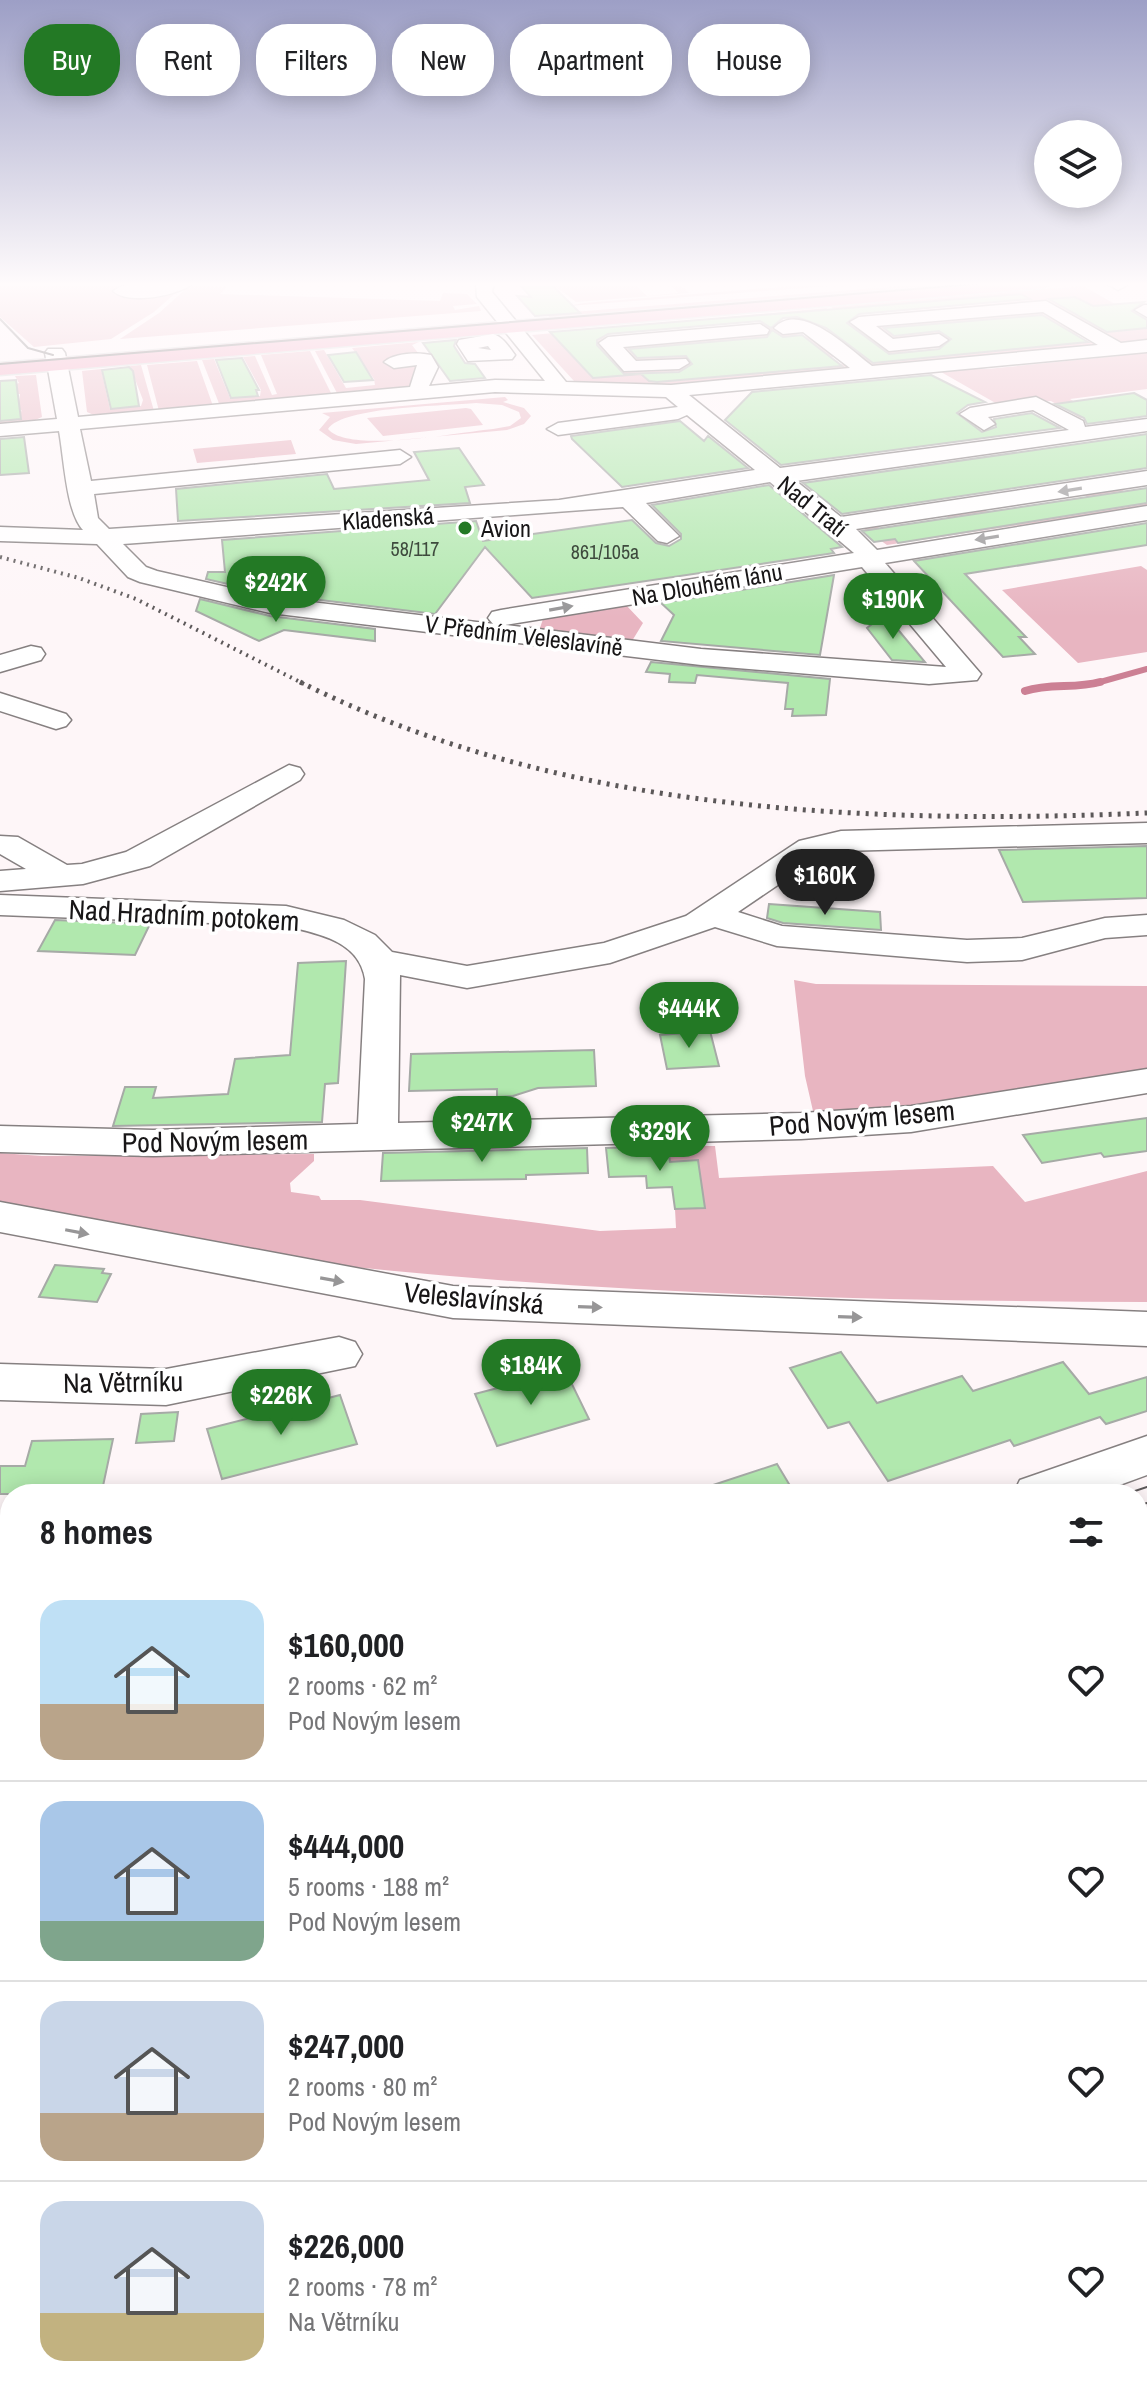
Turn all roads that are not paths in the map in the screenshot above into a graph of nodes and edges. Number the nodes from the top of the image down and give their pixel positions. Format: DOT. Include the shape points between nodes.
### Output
graph roads {
  1 [pos="63,395"];
  2 [pos="391,395"];
  3 [pos="676,395"];
  4 [pos="794,395"];
  5 [pos="698,411"];
  6 [pos="1147,415"];
  7 [pos="68,424"];
  8 [pos="984,424"];
  9 [pos="1076,425"];
  10 [pos="1147,425"];
  11 [pos="558,429"];
  12 [pos="0,430"];
  13 [pos="400,457"];
  14 [pos="773,474"];
  15 [pos="1147,478"];
  16 [pos="1018,480"];
  17 [pos="79,489"];
  18 [pos="628,499"];
  19 [pos="818,509"];
  20 [pos="1147,513"];
  21 [pos="1105,520"];
  22 [pos="838,525"];
  23 [pos="0,534"];
  24 [pos="667,536"];
  25 [pos="99,537"];
  26 [pos="1136,539"];
  27 [pos="869,557"];
  28 [pos="457,627"];
  29 [pos="31,654"];
  30 [pos="0,664"];
  31 [pos="825,667"];
  32 [pos="967,674"];
  33 [pos="819,696"];
  34 [pos="0,702"];
  35 [pos="56,720"];
  36 [pos="289,774"];
  37 [pos="1147,833"];
  38 [pos="2,850"];
  39 [pos="61,876"];
  40 [pos="0,881"];
  41 [pos="0,905"];
  42 [pos="711,914"];
  43 [pos="1147,925"];
  44 [pos="371,952"];
  45 [pos="1147,1081"];
  46 [pos="377,1138"];
  47 [pos="0,1139"];
  48 [pos="0,1217"];
  49 [pos="1147,1329"];
  50 [pos="339,1354"];
  51 [pos="0,1382"];
  52 [pos="1147,1455"];
  53 [pos="1066,1484"];
  1 -- 7 [label="street"];
  2 -- 7 [label="street"];
  3 -- 5 [label="street, Nad Tratí"];
  4 -- 5 [label="street"];
  5 -- 11 [label="street"];
  5 -- 14 [label="street, Nad Tratí"];
  6 -- 9 [label="street, Kladenská"];
  7 -- 12 [label="street"];
  7 -- 17 [label="street"];
  8 -- 9 [label="street" via="970,414 1036,403"];
  9 -- 14 [label="street, Kladenská" via="789,465"];
  10 -- 14 [label="street, Kladenská"];
  13 -- 17 [label="street"];
  14 -- 18 [label="street, Kladenská"];
  14 -- 19 [label="street, Nad Tratí"];
  15 -- 22 [label="street, one-way"];
  16 -- 19 [label="street"];
  17 -- 25 [label="street" via="87,520"];
  18 -- 24 [label="street"];
  18 -- 25 [label="street, Kladenská"];
  19 -- 22 [label="street, Nad Tratí"];
  20 -- 21 [label="street, Na Dlouhém lánu"];
  21 -- 26 [label="street"];
  21 -- 27 [label="street, Na Dlouhém lánu, one-way"];
  22 -- 27 [label="street, Nad Tratí"];
  23 -- 25 [label="street, Kladenská"];
  25 -- 28 [label="street, V Předním Veleslavíně" via="137,572 165,583 270,605"];
  28 -- 27 [label="street, Na Dlouhém lánu, one-way"];
  27 -- 32 [label="street, Nad Tratí"];
  28 -- 31 [label="street, V Předním Veleslavíně"];
  29 -- 30 [label="street"];
  31 -- 32 [label="street, V Předním Veleslavíně"];
  31 -- 33 [label="street"];
  34 -- 35 [label="street"];
  36 -- 39 [label="street" via="138,859"];
  37 -- 42 [label="street, Nad Hradním potokem" via="841,841 811,848"];
  38 -- 39 [label="street"];
  39 -- 40 [label="street"];
  41 -- 44 [label="street, Nad Hradním potokem" via="286,916 332,927"];
  42 -- 43 [label="street" via="777,936 967,951 1022,949 1105,928"];
  42 -- 44 [label="street, Nad Hradním potokem" via="635,945 486,976 432,972"];
  44 -- 46 [label="street" via="383,979"];
  45 -- 46 [label="street, Pod Novým lesem" via="911,1119"];
  46 -- 47 [label="street, Pod Novým lesem" via="153,1143"];
  48 -- 49 [label="street, Veleslavínská, one-way" via="453,1302"];
  50 -- 51 [label="street, Na Větrníku" via="166,1387"];
  52 -- 53 [label="street"];
}
